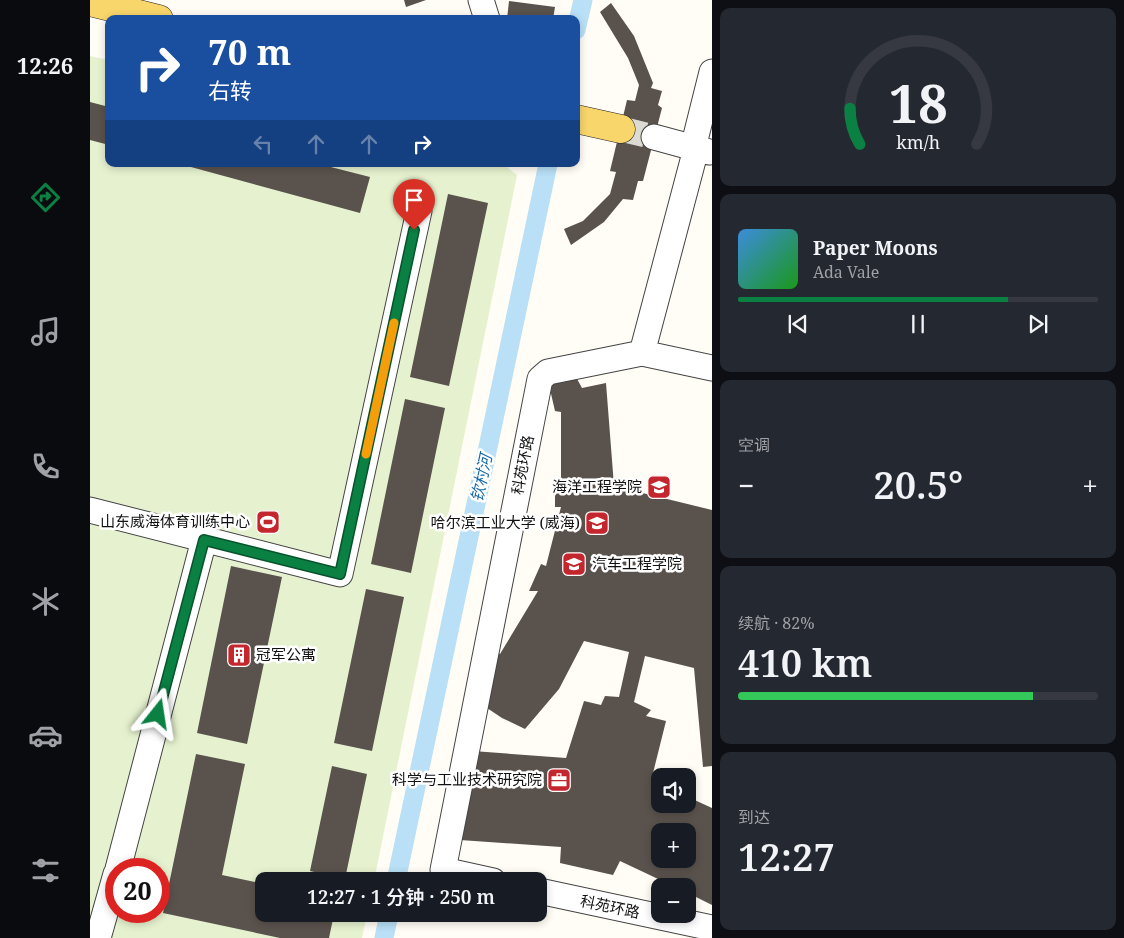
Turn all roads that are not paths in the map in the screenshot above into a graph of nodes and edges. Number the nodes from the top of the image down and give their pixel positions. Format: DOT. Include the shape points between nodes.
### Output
graph roads {
  1 [pos="481,0"];
  2 [pos="90,2"];
  3 [pos="143,15"];
  4 [pos="485,15"];
  5 [pos="712,72"];
  6 [pos="582,120"];
  7 [pos="621,130"];
  8 [pos="654,137"];
  9 [pos="700,150"];
  10 [pos="419,211"];
  11 [pos="642,353"];
  12 [pos="712,368"];
  13 [pos="90,510"];
  14 [pos="204,540"];
  15 [pos="121,858"];
  16 [pos="452,872"];
  17 [pos="547,893"];
  18 [pos="105,913"];
  19 [pos="712,928"];
  20 [pos="98,938"];
  1 -- 4 [label="street"];
  2 -- 3 [label="main road"];
  5 -- 9 [label="street"];
  6 -- 7 [label="main road"];
  8 -- 9 [label="street"];
  9 -- 11 [label="street"];
  10 -- 14 [label="street" via="340,574"];
  11 -- 12 [label="street"];
  11 -- 16 [label="street, 科苑环路" via="548,372 540,379 443,870"];
  13 -- 14 [label="street"];
  14 -- 15 [label="street"];
  17 -- 19 [label="street, 科苑环路"];
  18 -- 20 [label="street"];
}
